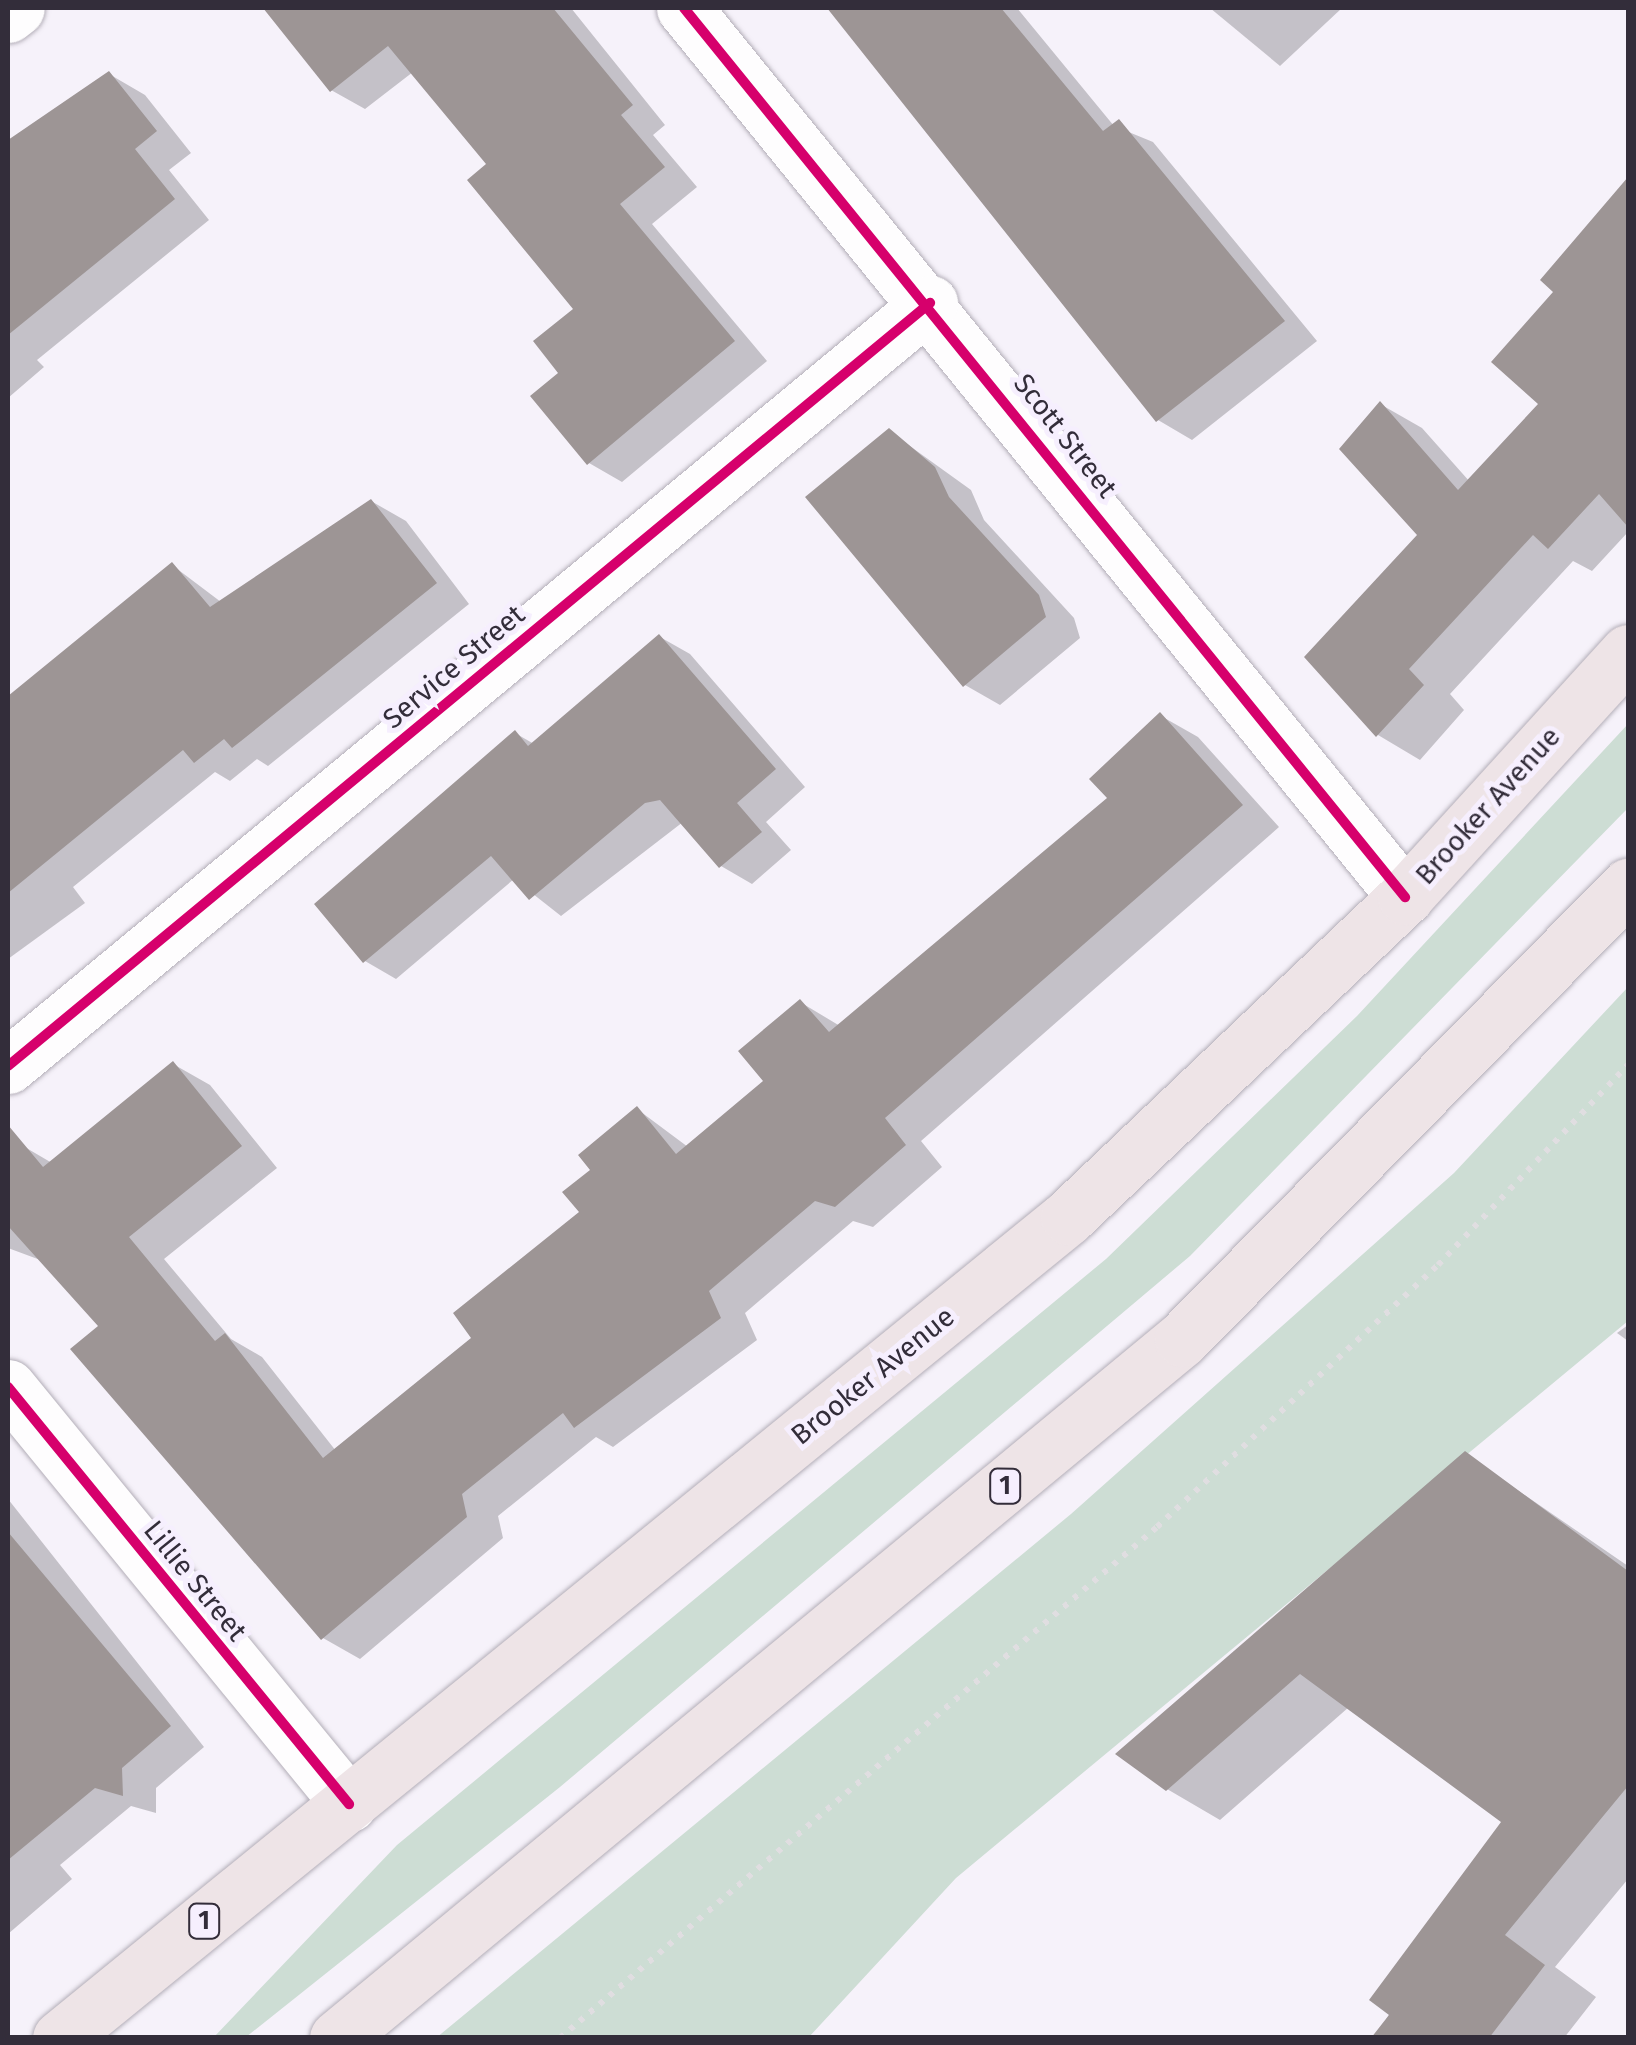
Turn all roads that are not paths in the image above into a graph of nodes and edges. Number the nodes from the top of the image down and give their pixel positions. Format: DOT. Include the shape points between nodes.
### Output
graph roads {
  1 [pos="17,8"];
  2 [pos="684,8"];
  3 [pos="8,16"];
  4 [pos="930,302"];
  5 [pos="1628,652"];
  6 [pos="1628,886"];
  7 [pos="1404,897"];
  8 [pos="8,1066"];
  9 [pos="8,1387"];
  10 [pos="349,1804"];
  11 [pos="60,2038"];
  12 [pos="337,2038"];
  1 -- 3 [label="street"];
  2 -- 4 [label="street, Scott Street"];
  4 -- 7 [label="street, Scott Street"];
  4 -- 8 [label="street, Service Street"];
  5 -- 7 [label="highway, Brooker Avenue / 1"];
  6 -- 12 [label="highway, 1" via="1182,1339"];
  7 -- 10 [label="highway, Brooker Avenue / 1" via="1068,1217"];
  9 -- 10 [label="street, Lillie Street"];
  10 -- 11 [label="highway, Brooker Avenue / 1"];
}
